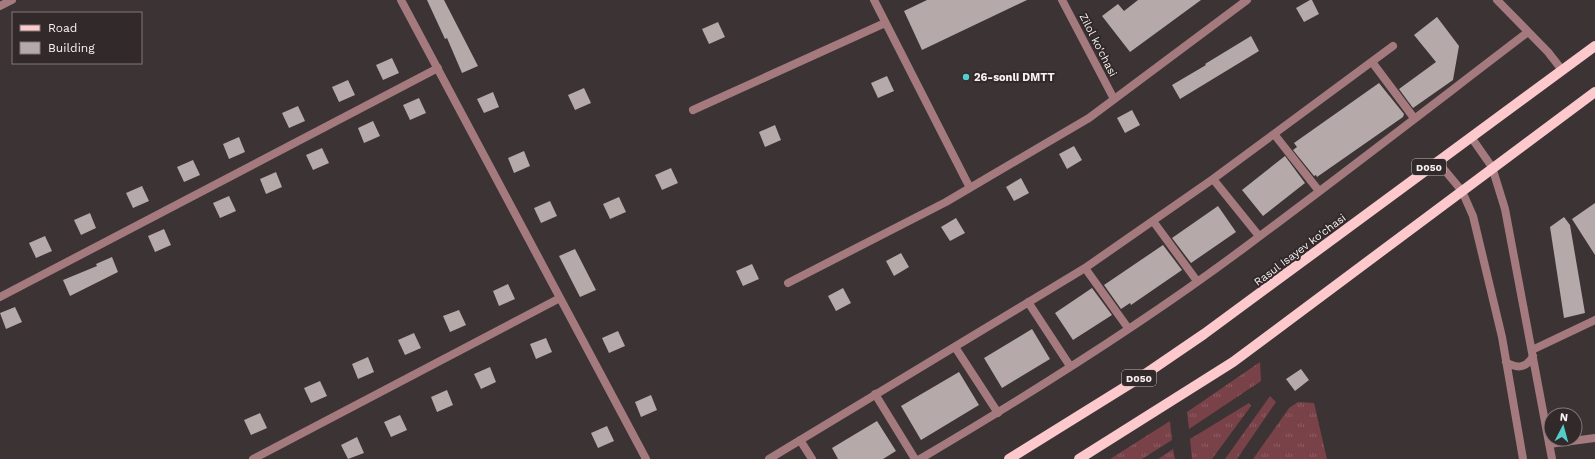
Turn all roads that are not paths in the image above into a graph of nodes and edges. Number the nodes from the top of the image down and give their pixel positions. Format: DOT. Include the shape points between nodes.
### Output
graph roads {
  1 [pos="12,0"];
  2 [pos="401,0"];
  3 [pos="874,0"];
  4 [pos="1062,0"];
  5 [pos="1247,0"];
  6 [pos="1497,0"];
  7 [pos="0,6"];
  8 [pos="885,23"];
  9 [pos="1528,32"];
  10 [pos="1393,46"];
  11 [pos="1595,46"];
  12 [pos="1372,62"];
  13 [pos="438,68"];
  14 [pos="1562,70"];
  15 [pos="1595,92"];
  16 [pos="1114,99"];
  17 [pos="693,110"];
  18 [pos="1414,118"];
  19 [pos="1274,134"];
  20 [pos="1471,137"];
  21 [pos="1437,161"];
  22 [pos="1492,167"];
  23 [pos="1213,179"];
  24 [pos="970,188"];
  25 [pos="1319,191"];
  26 [pos="1462,191"];
  27 [pos="1153,221"];
  28 [pos="1259,236"];
  29 [pos="1085,268"];
  30 [pos="1197,281"];
  31 [pos="788,283"];
  32 [pos="0,297"];
  33 [pos="560,298"];
  34 [pos="1028,302"];
  35 [pos="1595,320"];
  36 [pos="1128,328"];
  37 [pos="955,346"];
  38 [pos="1532,353"];
  39 [pos="1506,362"];
  40 [pos="1070,366"];
  41 [pos="875,394"];
  42 [pos="1543,412"];
  43 [pos="998,413"];
  44 [pos="1595,438"];
  45 [pos="800,440"];
  46 [pos="1583,440"];
  47 [pos="1550,447"];
  48 [pos="253,459"];
  49 [pos="646,459"];
  50 [pos="769,459"];
  51 [pos="812,459"];
  52 [pos="915,459"];
  53 [pos="920,459"];
  54 [pos="1009,459"];
  55 [pos="1079,459"];
  56 [pos="1523,459"];
  57 [pos="1552,459"];
  1 -- 7 [label="street"];
  2 -- 13 [label="street"];
  3 -- 8 [label="street"];
  4 -- 16 [label="street, Zilol ko'chasi"];
  5 -- 16 [label="street"];
  6 -- 9 [label="street"];
  8 -- 17 [label="street"];
  8 -- 24 [label="street"];
  9 -- 14 [label="street"];
  9 -- 18 [label="street"];
  10 -- 12 [label="street"];
  11 -- 14 [label="main road, Rasul Isayev ko'chasi / D050"];
  12 -- 18 [label="street"];
  12 -- 19 [label="street"];
  13 -- 32 [label="street"];
  13 -- 33 [label="street"];
  14 -- 20 [label="main road, Rasul Isayev ko'chasi / D050"];
  15 -- 22 [label="main road"];
  16 -- 24 [label="street" via="1089,118"];
  18 -- 25 [label="street"];
  19 -- 23 [label="street"];
  19 -- 25 [label="street"];
  20 -- 21 [label="main road, Rasul Isayev ko'chasi / D050"];
  20 -- 22 [label="street"];
  21 -- 26 [label="street"];
  21 -- 54 [label="main road, Rasul Isayev ko'chasi / D050" via="1204,334 1141,377"];
  22 -- 26 [label="main road"];
  22 -- 38 [label="street" via="1505,209"];
  23 -- 27 [label="street"];
  23 -- 28 [label="street"];
  24 -- 31 [label="street"];
  25 -- 28 [label="street"];
  26 -- 39 [label="street" via="1473,216"];
  26 -- 55 [label="main road" via="1233,362"];
  27 -- 29 [label="street"];
  27 -- 30 [label="street"];
  28 -- 30 [label="street"];
  29 -- 34 [label="street"];
  29 -- 36 [label="street"];
  30 -- 36 [label="street"];
  33 -- 48 [label="street"];
  33 -- 49 [label="street"];
  34 -- 37 [label="street"];
  34 -- 40 [label="street"];
  35 -- 38 [label="street"];
  36 -- 40 [label="street"];
  37 -- 41 [label="street"];
  37 -- 43 [label="street"];
  38 -- 39 [label="street" via="1530,362 1525,366 1519,367"];
  38 -- 42 [label="street"];
  39 -- 56 [label="street"];
  40 -- 43 [label="street"];
  41 -- 45 [label="street"];
  41 -- 52 [label="street"];
  43 -- 53 [label="street"];
  44 -- 46 [label="street"];
  45 -- 50 [label="street"];
  45 -- 51 [label="street"];
  47 -- 57 [label="street"];
}
